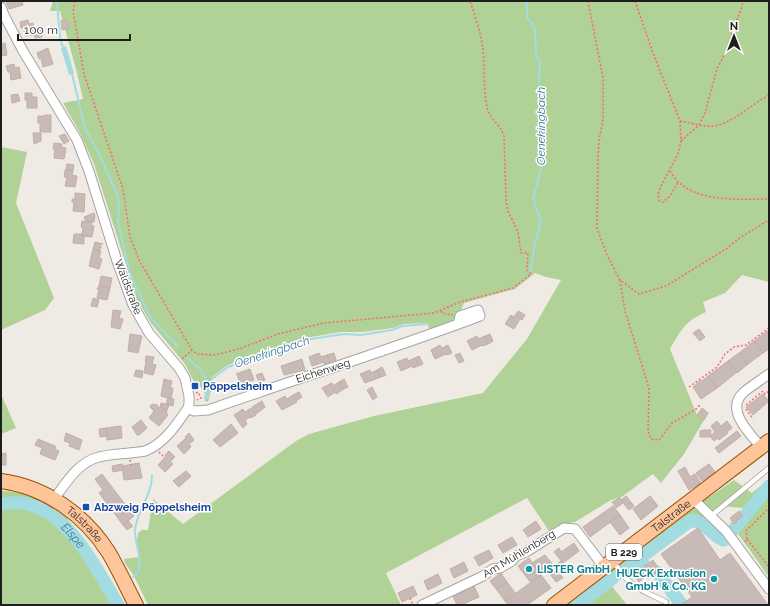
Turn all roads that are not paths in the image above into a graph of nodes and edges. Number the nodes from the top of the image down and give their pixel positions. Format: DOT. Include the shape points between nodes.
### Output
graph roads {
  1 [pos="1,7"];
  2 [pos="459,320"];
  3 [pos="769,374"];
  4 [pos="188,408"];
  5 [pos="765,444"];
  6 [pos="769,468"];
  7 [pos="1,481"];
  8 [pos="54,499"];
  9 [pos="693,499"];
  10 [pos="711,516"];
  11 [pos="608,564"];
  12 [pos="769,589"];
  13 [pos="666,602"];
  14 [pos="136,605"];
  15 [pos="422,605"];
  16 [pos="554,605"];
  1 -- 4 [label="street, Waldstraße" via="23,51 68,124 84,157 133,305 149,333 185,378"];
  2 -- 4 [label="street, Eichenweg" via="410,342 208,410"];
  3 -- 5 [label="street" via="743,393 737,407 738,418"];
  4 -- 8 [label="street" via="173,429 150,449 98,457 88,462 73,474"];
  5 -- 9 [label="main road, Talstraße / B 229"];
  6 -- 10 [label="lane"];
  7 -- 8 [label="main road, Talstraße" via="23,485"];
  8 -- 14 [label="main road, Talstraße" via="88,526 108,553"];
  9 -- 10 [label="street"];
  9 -- 11 [label="main road, Talstraße / B 229"];
  10 -- 12 [label="street" via="726,531"];
  11 -- 13 [label="lane" via="635,587"];
  11 -- 15 [label="street, Am Mühlenberg" via="575,529 564,528 500,568"];
  11 -- 16 [label="main road, Talstraße / B 229"];
}
